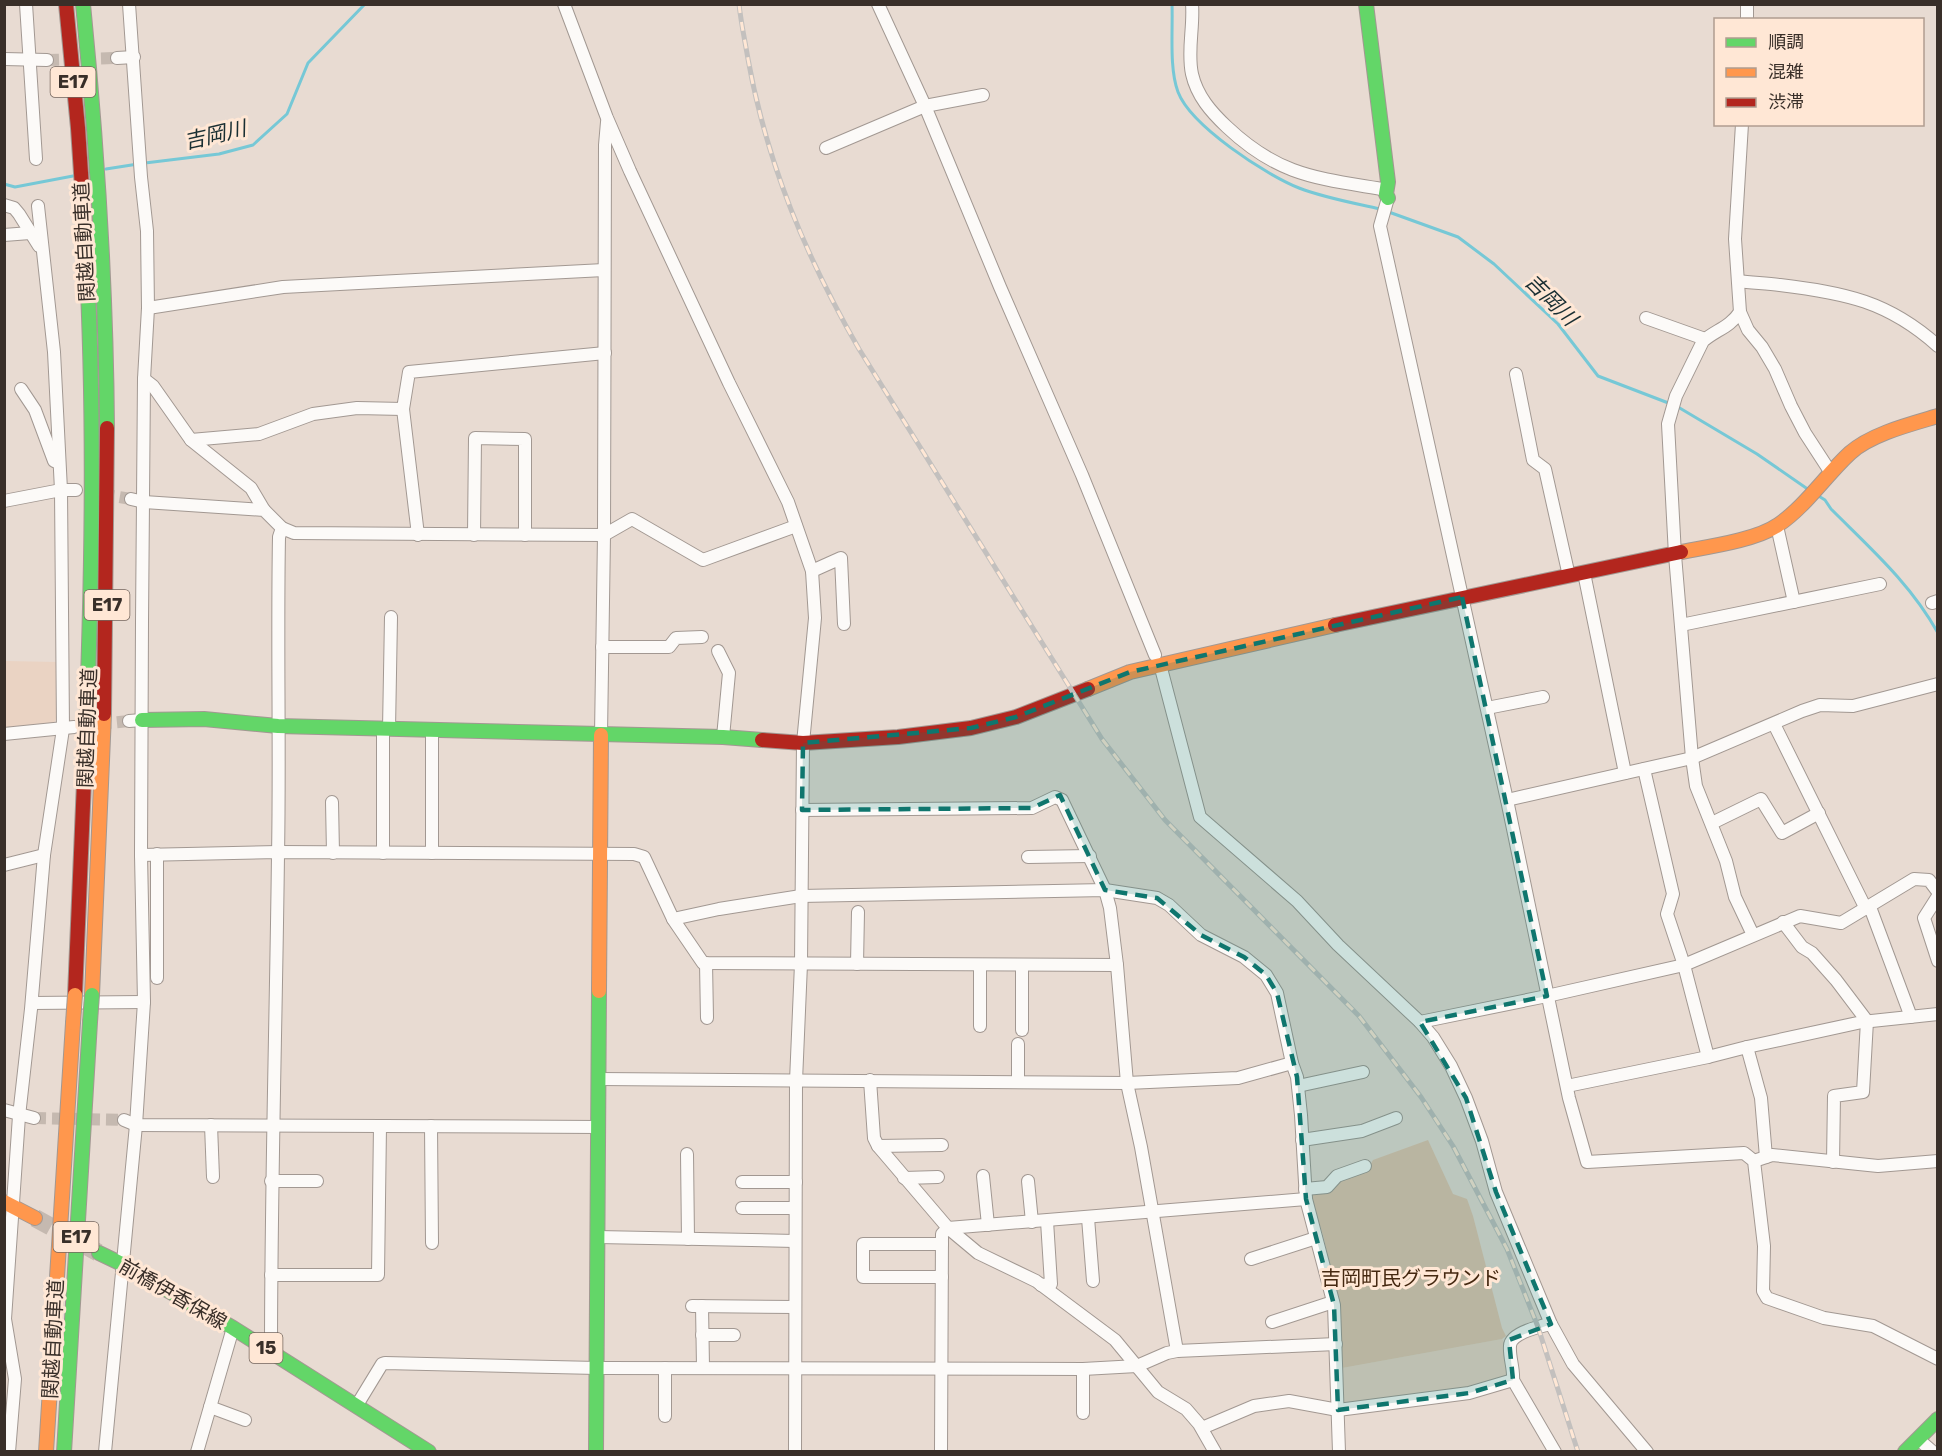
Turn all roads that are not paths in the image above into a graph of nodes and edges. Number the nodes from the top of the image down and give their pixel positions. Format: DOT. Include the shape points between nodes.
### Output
graph roads {
  1 [pos="26,4"];
  2 [pos="66,4"];
  3 [pos="83,4"];
  4 [pos="129,4"];
  5 [pos="564,4"];
  6 [pos="878,4"];
  7 [pos="1192,4"];
  8 [pos="1366,4"];
  9 [pos="134,57"];
  10 [pos="117,58"];
  11 [pos="4,59"];
  12 [pos="31,60"];
  13 [pos="47,60"];
  14 [pos="983,95"];
  15 [pos="926,106"];
  16 [pos="607,118"];
  17 [pos="1742,126"];
  18 [pos="826,148"];
  19 [pos="36,159"];
  20 [pos="1387,194"];
  21 [pos="4,206"];
  22 [pos="38,206"];
  23 [pos="30,233"];
  24 [pos="4,235"];
  25 [pos="41,248"];
  26 [pos="604,270"];
  27 [pos="1738,280"];
  28 [pos="148,308"];
  29 [pos="1740,312"];
  30 [pos="1646,318"];
  31 [pos="1705,339"];
  32 [pos="1938,346"];
  33 [pos="605,353"];
  34 [pos="1516,374"];
  35 [pos="144,379"];
  36 [pos="21,389"];
  37 [pos="403,409"];
  38 [pos="1938,416"];
  39 [pos="191,440"];
  40 [pos="60,463"];
  41 [pos="1827,477"];
  42 [pos="61,490"];
  43 [pos="76,490"];
  44 [pos="131,499"];
  45 [pos="4,501"];
  46 [pos="144,502"];
  47 [pos="264,510"];
  48 [pos="796,526"];
  49 [pos="1777,526"];
  50 [pos="282,528"];
  51 [pos="418,535"];
  52 [pos="474,535"];
  53 [pos="525,535"];
  54 [pos="604,535"];
  55 [pos="1676,555"];
  56 [pos="812,571"];
  57 [pos="1584,573"];
  58 [pos="1569,576"];
  59 [pos="1880,584"];
  60 [pos="1462,597"];
  61 [pos="1794,602"];
  62 [pos="391,617"];
  63 [pos="844,624"];
  64 [pos="1681,625"];
  65 [pos="702,637"];
  66 [pos="602,647"];
  67 [pos="718,651"];
  68 [pos="1155,656"];
  69 [pos="1162,672"];
  70 [pos="1938,684"];
  71 [pos="1543,697"];
  72 [pos="1487,708"];
  73 [pos="135,720"];
  74 [pos="1774,724"];
  75 [pos="278,726"];
  76 [pos="68,728"];
  77 [pos="386,729"];
  78 [pos="432,731"];
  79 [pos="4,734"];
  80 [pos="601,735"];
  81 [pos="723,737"];
  82 [pos="803,743"];
  83 [pos="1692,758"];
  84 [pos="1644,769"];
  85 [pos="1625,773"];
  86 [pos="1507,800"];
  87 [pos="332,802"];
  88 [pos="802,810"];
  89 [pos="1819,813"];
  90 [pos="1712,823"];
  91 [pos="279,852"];
  92 [pos="333,853"];
  93 [pos="383,853"];
  94 [pos="432,853"];
  95 [pos="157,854"];
  96 [pos="44,855"];
  97 [pos="141,855"];
  98 [pos="601,855"];
  99 [pos="1090,856"];
  100 [pos="1028,857"];
  101 [pos="4,865"];
  102 [pos="1105,890"];
  103 [pos="1938,894"];
  104 [pos="801,896"];
  105 [pos="1868,908"];
  106 [pos="858,912"];
  107 [pos="673,919"];
  108 [pos="1783,922"];
  109 [pos="1753,935"];
  110 [pos="1937,957"];
  111 [pos="706,963"];
  112 [pos="801,964"];
  113 [pos="857,964"];
  114 [pos="980,965"];
  115 [pos="1022,965"];
  116 [pos="1117,965"];
  117 [pos="1684,965"];
  118 [pos="157,978"];
  119 [pos="1547,996"];
  120 [pos="144,1002"];
  121 [pos="32,1003"];
  122 [pos="1938,1014"];
  123 [pos="1911,1017"];
  124 [pos="707,1018"];
  125 [pos="1867,1021"];
  126 [pos="1420,1022"];
  127 [pos="980,1026"];
  128 [pos="1022,1030"];
  129 [pos="1018,1044"];
  130 [pos="1747,1047"];
  131 [pos="1708,1058"];
  132 [pos="1292,1063"];
  133 [pos="1363,1072"];
  134 [pos="599,1079"];
  135 [pos="870,1080"];
  136 [pos="796,1081"];
  137 [pos="1018,1082"];
  138 [pos="1127,1083"];
  139 [pos="1298,1086"];
  140 [pos="1567,1086"];
  141 [pos="4,1110"];
  142 [pos="19,1116"];
  143 [pos="34,1118"];
  144 [pos="1396,1118"];
  145 [pos="130,1122"];
  146 [pos="211,1125"];
  147 [pos="273,1126"];
  148 [pos="380,1126"];
  149 [pos="430,1126"];
  150 [pos="599,1127"];
  151 [pos="1302,1140"];
  152 [pos="942,1145"];
  153 [pos="878,1146"];
  154 [pos="687,1154"];
  155 [pos="1760,1159"];
  156 [pos="1938,1161"];
  157 [pos="1833,1162"];
  158 [pos="1365,1166"];
  159 [pos="983,1176"];
  160 [pos="213,1177"];
  161 [pos="938,1177"];
  162 [pos="904,1178"];
  163 [pos="271,1181"];
  164 [pos="317,1181"];
  165 [pos="1028,1181"];
  166 [pos="742,1182"];
  167 [pos="796,1182"];
  168 [pos="1305,1194"];
  169 [pos="9,1205"];
  170 [pos="742,1208"];
  171 [pos="795,1209"];
  172 [pos="1152,1213"];
  173 [pos="34,1218"];
  174 [pos="1088,1218"];
  175 [pos="1047,1221"];
  176 [pos="1032,1222"];
  177 [pos="988,1225"];
  178 [pos="948,1228"];
  179 [pos="598,1237"];
  180 [pos="1316,1238"];
  181 [pos="688,1239"];
  182 [pos="795,1241"];
  183 [pos="432,1243"];
  184 [pos="942,1244"];
  185 [pos="99,1253"];
  186 [pos="1251,1259"];
  187 [pos="122,1264"];
  188 [pos="271,1275"];
  189 [pos="942,1277"];
  190 [pos="1093,1281"];
  191 [pos="1041,1285"];
  192 [pos="1333,1302"];
  193 [pos="795,1307"];
  194 [pos="5,1319"];
  195 [pos="1272,1323"];
  196 [pos="1551,1324"];
  197 [pos="233,1328"];
  198 [pos="702,1335"];
  199 [pos="734,1335"];
  200 [pos="1336,1344"];
  201 [pos="271,1351"];
  202 [pos="1177,1351"];
  203 [pos="1938,1359"];
  204 [pos="1137,1366"];
  205 [pos="703,1367"];
  206 [pos="794,1367"];
  207 [pos="597,1368"];
  208 [pos="665,1368"];
  209 [pos="942,1368"];
  210 [pos="1083,1369"];
  211 [pos="1513,1380"];
  212 [pos="357,1405"];
  213 [pos="210,1407"];
  214 [pos="1338,1410"];
  215 [pos="1083,1413"];
  216 [pos="665,1416"];
  217 [pos="1938,1419"];
  218 [pos="245,1420"];
  219 [pos="1202,1428"];
  220 [pos="1918,1439"];
  221 [pos="9,1452"];
  222 [pos="46,1452"];
  223 [pos="64,1452"];
  224 [pos="105,1452"];
  225 [pos="197,1452"];
  226 [pos="429,1452"];
  227 [pos="596,1452"];
  228 [pos="795,1452"];
  229 [pos="941,1452"];
  230 [pos="1215,1452"];
  231 [pos="1339,1452"];
  232 [pos="1555,1452"];
  233 [pos="1647,1452"];
  234 [pos="1905,1452"];
  235 [pos="1933,1452"];
  1 -- 12 [label="street"];
  2 -- 222 [label="main road, 関越自動車道 / E17, bridge" via="84,217 88,325 90,663 75,995"];
  3 -- 223 [label="main road, 関越自動車道 / E17, bridge" via="105,325 107,663 92,995"];
  4 -- 9 [label="street"];
  5 -- 16 [label="street"];
  6 -- 15 [label="street"];
  7 -- 20 [label="street" via="1190,61 1196,87 1224,124 1274,163 1313,178"];
  8 -- 20 [label="main road"];
  9 -- 10 [label="street"];
  9 -- 28 [label="street" via="147,231"];
  11 -- 12 [label="street"];
  12 -- 13 [label="street"];
  12 -- 19 [label="street"];
  14 -- 15 [label="street"];
  15 -- 18 [label="street"];
  15 -- 68 [label="street"];
  16 -- 26 [label="street"];
  16 -- 48 [label="street"];
  17 -- 27 [label="street" via="1735,239"];
  20 -- 60 [label="street" via="1381,222"];
  21 -- 23 [label="street" via="14,208"];
  22 -- 25 [label="street"];
  23 -- 24 [label="street"];
  23 -- 25 [label="street"];
  25 -- 40 [label="street" via="54,352"];
  26 -- 28 [label="street" via="283,287"];
  26 -- 33 [label="street"];
  27 -- 29 [label="street"];
  27 -- 32 [label="street" via="1824,291 1867,302 1899,317"];
  28 -- 35 [label="street"];
  29 -- 31 [label="street" via="1728,326"];
  29 -- 41 [label="street" via="1775,369"];
  30 -- 31 [label="street"];
  31 -- 55 [label="street" via="1676,396 1668,424"];
  33 -- 37 [label="street" via="409,372"];
  33 -- 54 [label="street"];
  34 -- 58 [label="street" via="1533,460 1545,469"];
  35 -- 39 [label="street"];
  35 -- 46 [label="street"];
  36 -- 40 [label="street" via="35,410 54,461"];
  37 -- 39 [label="street" via="357,408 313,414 259,434"];
  37 -- 51 [label="street"];
  38 -- 41 [label="main road" via="1891,430 1851,452"];
  39 -- 47 [label="street" via="251,488"];
  40 -- 42 [label="street"];
  41 -- 49 [label="main road"];
  42 -- 43 [label="street"];
  42 -- 45 [label="street"];
  42 -- 76 [label="street"];
  44 -- 46 [label="street"];
  46 -- 47 [label="street"];
  46 -- 73 [label="street"];
  47 -- 50 [label="street"];
  48 -- 54 [label="street" via="703,560 632,519"];
  48 -- 56 [label="street"];
  49 -- 55 [label="main road"];
  49 -- 61 [label="street"];
  50 -- 51 [label="street" via="294,533"];
  50 -- 75 [label="street"];
  51 -- 52 [label="street"];
  52 -- 53 [label="street"];
  52 -- 53 [label="street" via="475,438 525,439"];
  53 -- 54 [label="street"];
  54 -- 66 [label="street"];
  55 -- 57 [label="main road"];
  55 -- 64 [label="street"];
  56 -- 63 [label="street" via="841,558"];
  56 -- 82 [label="street" via="816,618"];
  57 -- 58 [label="main road"];
  57 -- 85 [label="street"];
  58 -- 60 [label="main road"];
  59 -- 61 [label="street"];
  60 -- 72 [label="street"];
  60 -- 82 [label="main road" via="1140,669 1016,717 971,728"];
  61 -- 64 [label="street"];
  62 -- 77 [label="street"];
  64 -- 83 [label="street"];
  65 -- 66 [label="street" via="676,638 669,647"];
  66 -- 80 [label="street"];
  67 -- 81 [label="street" via="729,673"];
  69 -- 126 [label="street" via="1200,817 1297,900 1338,945"];
  70 -- 74 [label="street" via="1853,706 1820,705"];
  71 -- 72 [label="street"];
  72 -- 86 [label="street"];
  73 -- 75 [label="main road" via="204,719"];
  73 -- 97 [label="street"];
  74 -- 83 [label="street"];
  74 -- 89 [label="street"];
  75 -- 77 [label="main road"];
  75 -- 91 [label="street"];
  76 -- 79 [label="street"];
  76 -- 96 [label="street"];
  77 -- 78 [label="main road"];
  77 -- 93 [label="street"];
  78 -- 80 [label="main road"];
  78 -- 94 [label="street"];
  80 -- 81 [label="main road"];
  80 -- 98 [label="main road"];
  81 -- 82 [label="main road"];
  82 -- 88 [label="street"];
  83 -- 84 [label="street"];
  83 -- 90 [label="street" via="1696,786"];
  84 -- 85 [label="street"];
  84 -- 117 [label="street" via="1673,894 1667,914"];
  85 -- 86 [label="street"];
  86 -- 119 [label="street"];
  87 -- 92 [label="street"];
  88 -- 99 [label="street" via="1032,808 1055,797 1062,800"];
  88 -- 104 [label="street"];
  89 -- 90 [label="street" via="1782,833 1761,800"];
  89 -- 105 [label="street"];
  90 -- 109 [label="street" via="1735,897"];
  91 -- 92 [label="street"];
  91 -- 95 [label="street"];
  91 -- 147 [label="street"];
  92 -- 93 [label="street"];
  93 -- 94 [label="street"];
  94 -- 98 [label="street"];
  95 -- 97 [label="street"];
  95 -- 118 [label="street"];
  96 -- 101 [label="street"];
  96 -- 121 [label="street"];
  97 -- 120 [label="street"];
  98 -- 107 [label="street" via="644,857"];
  98 -- 134 [label="main road"];
  99 -- 100 [label="street"];
  99 -- 102 [label="street"];
  102 -- 104 [label="street"];
  102 -- 116 [label="street"];
  102 -- 132 [label="street" via="1158,898 1201,935 1244,957 1266,975 1277,993"];
  103 -- 105 [label="street" via="1929,880 1914,879"];
  103 -- 110 [label="street" via="1924,918"];
  104 -- 107 [label="street"];
  104 -- 112 [label="street"];
  105 -- 108 [label="street" via="1841,923 1800,916"];
  105 -- 123 [label="street"];
  106 -- 113 [label="street"];
  107 -- 111 [label="street"];
  108 -- 109 [label="street"];
  108 -- 125 [label="street"];
  109 -- 117 [label="street"];
  111 -- 112 [label="street"];
  111 -- 124 [label="street"];
  112 -- 113 [label="street"];
  112 -- 136 [label="street"];
  113 -- 114 [label="street"];
  114 -- 115 [label="street"];
  114 -- 127 [label="street"];
  115 -- 116 [label="street"];
  115 -- 128 [label="street"];
  116 -- 138 [label="street"];
  117 -- 119 [label="street"];
  117 -- 131 [label="street"];
  119 -- 126 [label="street"];
  119 -- 140 [label="street"];
  120 -- 121 [label="street"];
  120 -- 145 [label="street"];
  121 -- 142 [label="street"];
  122 -- 123 [label="street"];
  123 -- 125 [label="street"];
  125 -- 130 [label="street"];
  125 -- 157 [label="street" via="1863,1092 1834,1096"];
  126 -- 196 [label="street" via="1451,1066 1466,1098 1496,1192"];
  129 -- 137 [label="street"];
  130 -- 131 [label="street"];
  130 -- 155 [label="street" via="1761,1098"];
  131 -- 140 [label="street"];
  132 -- 138 [label="street" via="1238,1078"];
  132 -- 139 [label="street"];
  133 -- 139 [label="street"];
  134 -- 136 [label="street"];
  134 -- 150 [label="main road"];
  135 -- 136 [label="street"];
  135 -- 137 [label="street"];
  135 -- 153 [label="street" via="874,1138"];
  136 -- 167 [label="street"];
  137 -- 138 [label="street"];
  138 -- 172 [label="street"];
  139 -- 151 [label="street"];
  140 -- 155 [label="street" via="1587,1162 1744,1153"];
  141 -- 142 [label="street"];
  142 -- 143 [label="street"];
  142 -- 169 [label="street"];
  144 -- 151 [label="street" via="1362,1131"];
  145 -- 146 [label="street"];
  145 -- 187 [label="street"];
  146 -- 147 [label="street"];
  146 -- 160 [label="street"];
  147 -- 148 [label="street"];
  147 -- 163 [label="street"];
  148 -- 149 [label="street"];
  148 -- 188 [label="street" via="378,1275"];
  149 -- 150 [label="street"];
  149 -- 183 [label="street"];
  150 -- 179 [label="main road"];
  151 -- 168 [label="street"];
  152 -- 153 [label="street"];
  153 -- 162 [label="street"];
  154 -- 181 [label="street"];
  155 -- 157 [label="street" via="1780,1156"];
  155 -- 203 [label="street" via="1763,1291 1767,1298 1824,1318 1873,1326"];
  156 -- 157 [label="street" via="1878,1166"];
  158 -- 168 [label="street" via="1336,1176 1327,1187"];
  159 -- 177 [label="street"];
  161 -- 162 [label="street"];
  162 -- 178 [label="street"];
  163 -- 164 [label="street"];
  163 -- 188 [label="street"];
  165 -- 176 [label="street"];
  166 -- 167 [label="street"];
  167 -- 171 [label="street"];
  168 -- 172 [label="street"];
  168 -- 180 [label="street"];
  169 -- 173 [label="main road"];
  169 -- 194 [label="street"];
  170 -- 171 [label="street"];
  171 -- 182 [label="street"];
  172 -- 174 [label="street"];
  172 -- 202 [label="street"];
  174 -- 175 [label="street"];
  174 -- 190 [label="street"];
  175 -- 176 [label="street"];
  175 -- 191 [label="street" via="1051,1284"];
  176 -- 177 [label="street"];
  177 -- 178 [label="street"];
  178 -- 184 [label="street" via="942,1234"];
  178 -- 191 [label="street" via="978,1253"];
  179 -- 181 [label="street"];
  179 -- 207 [label="main road"];
  180 -- 186 [label="street"];
  180 -- 192 [label="street"];
  181 -- 182 [label="street"];
  182 -- 193 [label="street"];
  184 -- 189 [label="street"];
  184 -- 189 [label="street" via="863,1244 863,1277"];
  185 -- 187 [label="main road, 前橋伊香保線 / 15"];
  187 -- 197 [label="main road, 前橋伊香保線 / 15"];
  187 -- 224 [label="street"];
  188 -- 201 [label="street"];
  189 -- 209 [label="street"];
  191 -- 204 [label="street" via="1115,1340"];
  192 -- 195 [label="street"];
  192 -- 200 [label="street"];
  193 -- 198 [label="street" via="697,1306"];
  193 -- 206 [label="street"];
  194 -- 221 [label="street" via="15,1379"];
  196 -- 211 [label="street" via="1511,1341"];
  196 -- 233 [label="street" via="1573,1364"];
  197 -- 201 [label="main road, 前橋伊香保線 / 15"];
  197 -- 213 [label="street"];
  198 -- 199 [label="street"];
  198 -- 205 [label="street"];
  200 -- 202 [label="street"];
  200 -- 214 [label="street"];
  201 -- 212 [label="main road, 前橋伊香保線 / 15"];
  202 -- 204 [label="street"];
  204 -- 210 [label="street"];
  204 -- 219 [label="street" via="1158,1392 1186,1409"];
  205 -- 206 [label="street"];
  205 -- 208 [label="street"];
  206 -- 209 [label="street"];
  206 -- 228 [label="street"];
  207 -- 208 [label="street"];
  207 -- 212 [label="street" via="381,1364"];
  207 -- 227 [label="main road"];
  208 -- 216 [label="street"];
  209 -- 210 [label="street"];
  209 -- 229 [label="street"];
  210 -- 215 [label="street"];
  211 -- 214 [label="street" via="1469,1393"];
  211 -- 232 [label="street"];
  212 -- 226 [label="main road, 前橋伊香保線 / 15"];
  213 -- 218 [label="street"];
  213 -- 225 [label="street"];
  214 -- 219 [label="street" via="1289,1401 1254,1406"];
  214 -- 231 [label="street"];
  217 -- 220 [label="main road"];
  219 -- 230 [label="street"];
  220 -- 234 [label="main road"];
  220 -- 235 [label="street"];
}
